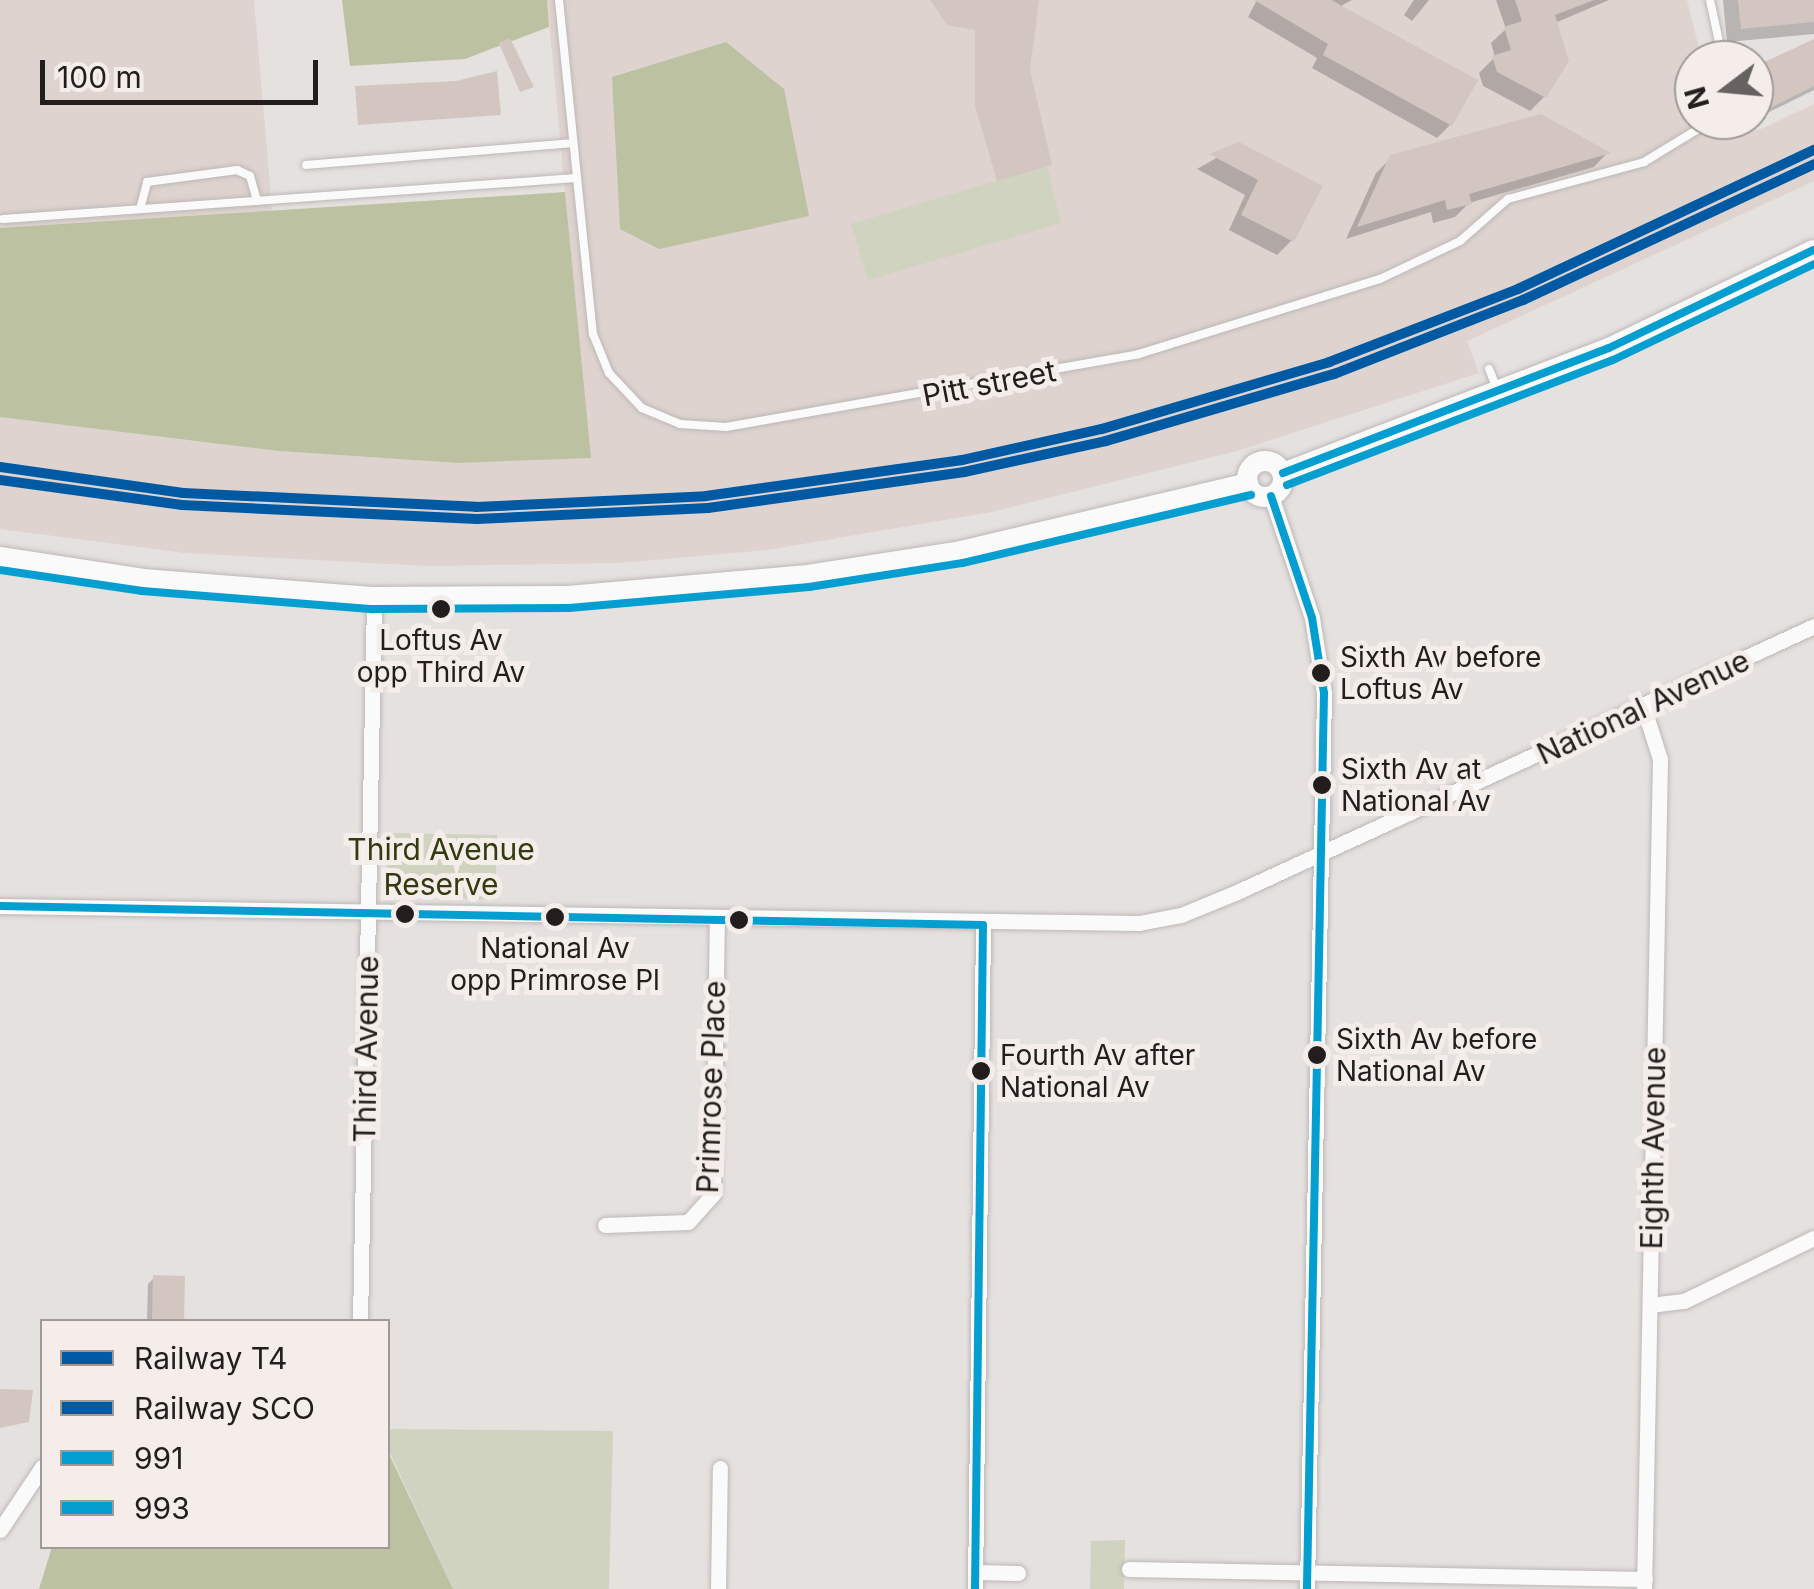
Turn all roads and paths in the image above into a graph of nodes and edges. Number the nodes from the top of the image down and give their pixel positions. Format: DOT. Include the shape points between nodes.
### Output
graph roads {
  1 [pos="560,0"];
  2 [pos="1710,0"];
  3 [pos="1719,40"];
  4 [pos="1680,140"];
  5 [pos="573,143"];
  6 [pos="306,164"];
  7 [pos="576,178"];
  8 [pos="256,201"];
  9 [pos="140,210"];
  10 [pos="3,219"];
  11 [pos="1814,250"];
  12 [pos="1490,369"];
  13 [pos="1498,394"];
  14 [pos="1283,474"];
  15 [pos="1248,483"];
  16 [pos="1271,496"];
  17 [pos="0,557"];
  18 [pos="374,598"];
  19 [pos="1814,626"];
  20 [pos="1644,709"];
  21 [pos="1321,854"];
  22 [pos="0,906"];
  23 [pos="370,912"];
  24 [pos="717,920"];
  25 [pos="984,925"];
  26 [pos="605,1225"];
  27 [pos="1814,1238"];
  28 [pos="1650,1306"];
  29 [pos="360,1319"];
  30 [pos="720,1468"];
  31 [pos="40,1470"];
  32 [pos="0,1530"];
  33 [pos="1130,1569"];
  34 [pos="1018,1573"];
  35 [pos="975,1580"];
  36 [pos="1307,1582"];
  37 [pos="1645,1584"];
  38 [pos="718,1589"];
  1 -- 5 [label="lane, Pitt street"];
  2 -- 3 [label="lane"];
  4 -- 7 [label="lane, Pitt street" via="1644,162 1508,199 1434,256 1345,292 1139,354 726,427 680,424 642,408 609,374 593,334"];
  5 -- 6 [label="lane"];
  5 -- 7 [label="lane, Pitt street"];
  7 -- 8 [label="lane"];
  8 -- 9 [label="lane"];
  8 -- 9 [label="lane" via="250,176 237,170 147,182"];
  9 -- 10 [label="lane"];
  11 -- 13 [label="street"];
  12 -- 13 [label="lane"];
  13 -- 14 [label="street"];
  14 -- 15 [label="street" via="1276,464 1260,461 1248,472"];
  14 -- 16 [label="street" via="1282,487"];
  15 -- 16 [label="street" via="1254,493"];
  15 -- 18 [label="street" via="961,552 808,575 568,596"];
  16 -- 21 [label="street" via="1321,654"];
  17 -- 18 [label="street" via="142,578"];
  18 -- 23 [label="street, Third Avenue"];
  19 -- 20 [label="street, National Avenue"];
  20 -- 21 [label="street, National Avenue"];
  20 -- 28 [label="street, Eighth Avenue" via="1660,759"];
  21 -- 25 [label="street, National Avenue" via="1181,915 1139,924"];
  21 -- 36 [label="street"];
  22 -- 23 [label="street, National Avenue"];
  23 -- 24 [label="street, National Avenue"];
  23 -- 29 [label="street, Third Avenue"];
  24 -- 25 [label="street, National Avenue"];
  24 -- 26 [label="street, Primrose Place" via="713,1194 688,1222"];
  25 -- 35 [label="street"];
  27 -- 28 [label="street" via="1684,1301"];
  28 -- 37 [label="street, Eighth Avenue"];
  30 -- 38 [label="street"];
  31 -- 32 [label="street"];
  33 -- 36 [label="street"];
  34 -- 35 [label="street"];
  36 -- 37 [label="street"];
}
